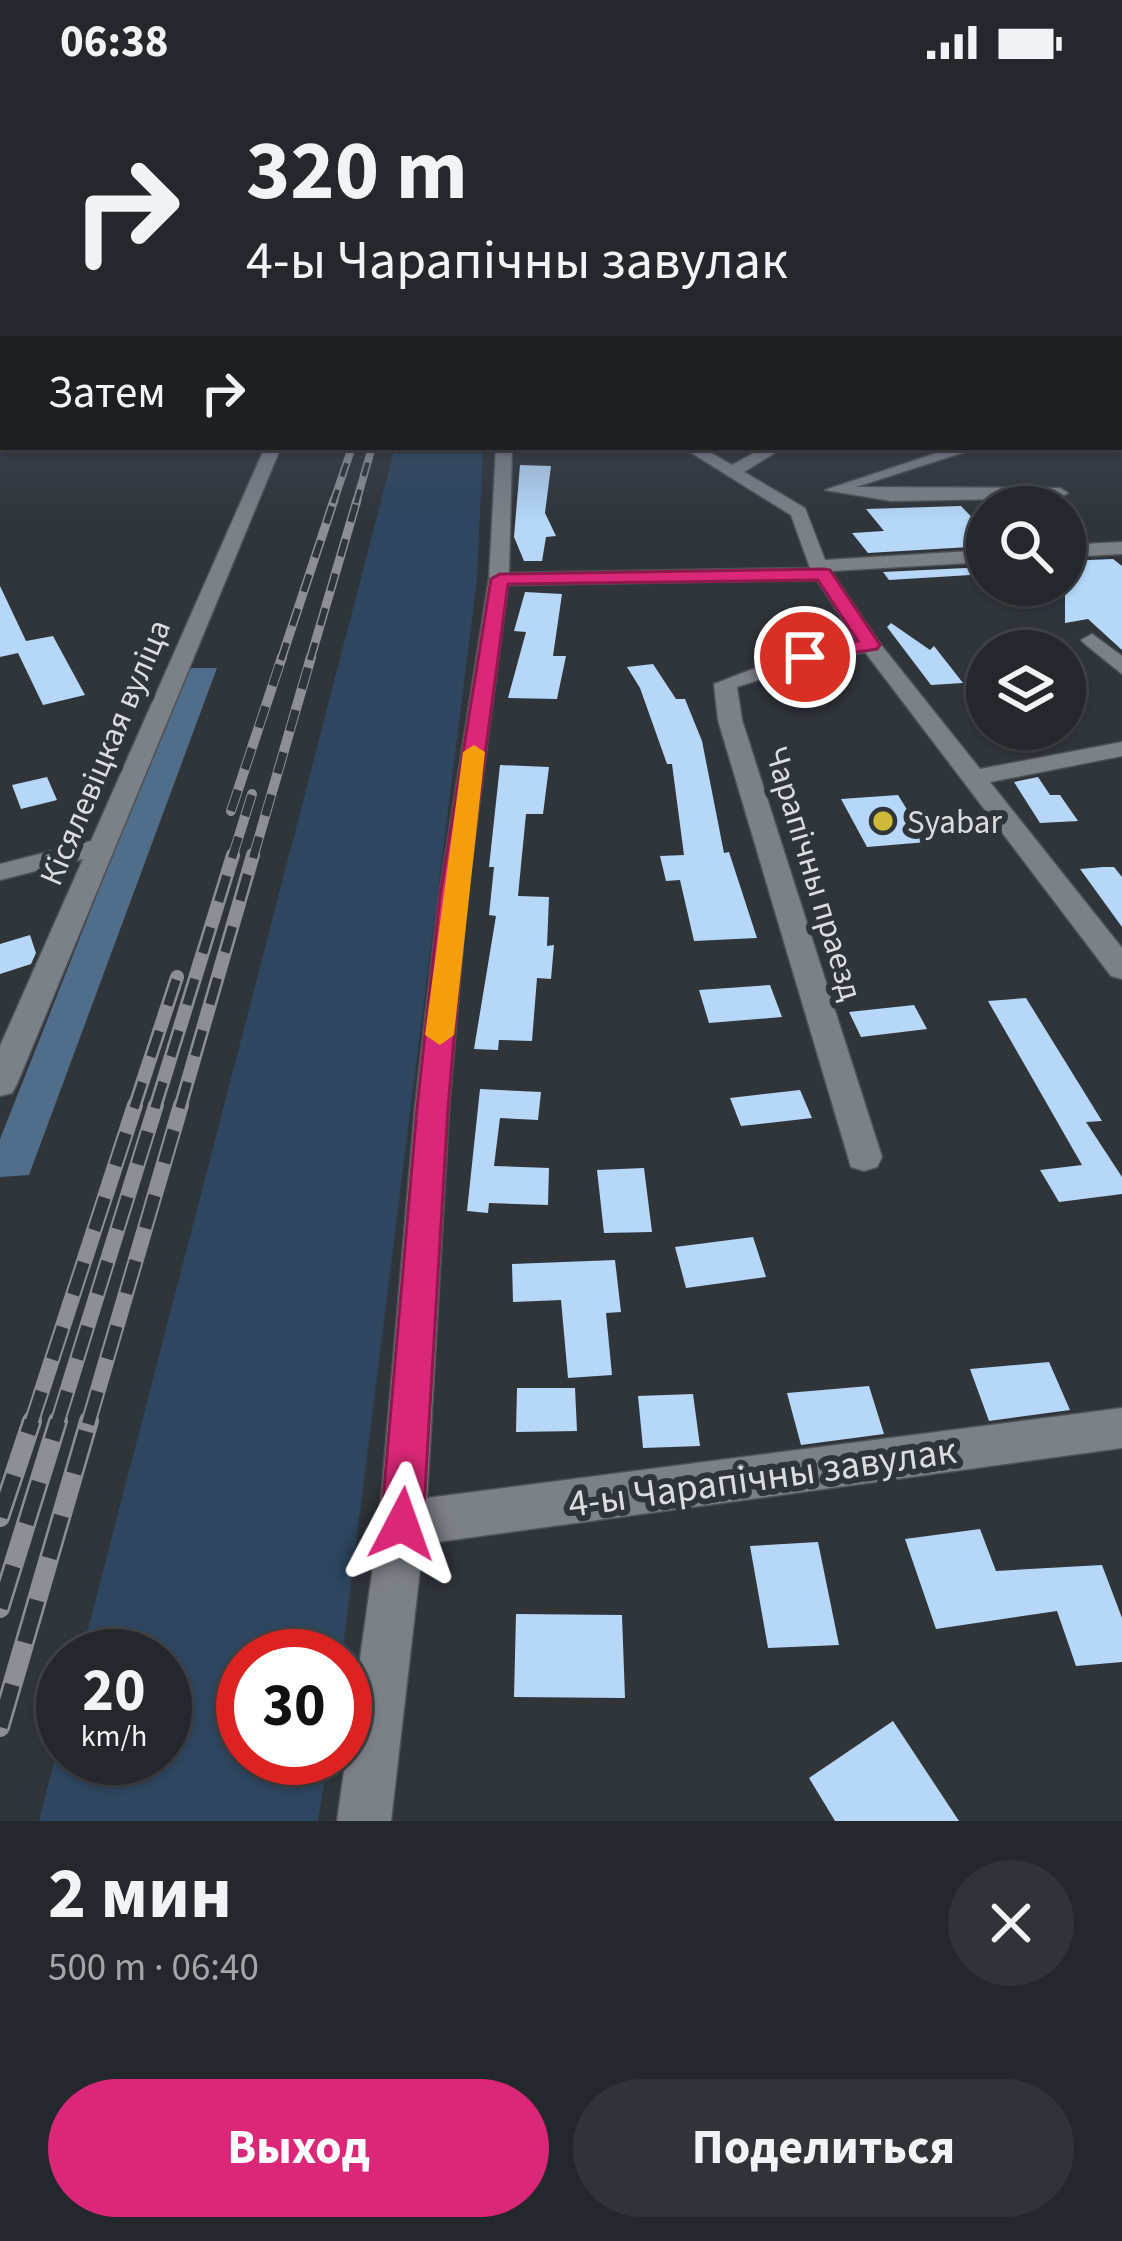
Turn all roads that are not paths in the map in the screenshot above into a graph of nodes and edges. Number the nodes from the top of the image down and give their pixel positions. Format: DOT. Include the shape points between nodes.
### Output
graph roads {
  1 [pos="272,450"];
  2 [pos="504,450"];
  3 [pos="695,450"];
  4 [pos="771,450"];
  5 [pos="962,450"];
  6 [pos="731,472"];
  7 [pos="832,490"];
  8 [pos="966,495"];
  9 [pos="799,512"];
  10 [pos="1122,548"];
  11 [pos="1086,550"];
  12 [pos="966,558"];
  13 [pos="821,570"];
  14 [pos="500,579"];
  15 [pos="1120,633"];
  16 [pos="870,645"];
  17 [pos="1122,667"];
  18 [pos="1122,749"];
  19 [pos="974,778"];
  20 [pos="98,847"];
  21 [pos="0,872"];
  22 [pos="1109,933"];
  23 [pos="1122,969"];
  24 [pos="0,1084"];
  25 [pos="864,1157"];
  26 [pos="1122,1428"];
  27 [pos="402,1524"];
  28 [pos="364,1821"];
  1 -- 20 [label="street, Кісялевіцкая вуліца"];
  2 -- 14 [label="street"];
  3 -- 6 [label="street"];
  4 -- 6 [label="street"];
  5 -- 7 [label="street"];
  6 -- 9 [label="street"];
  7 -- 8 [label="street"];
  7 -- 9 [label="street"];
  9 -- 13 [label="street"];
  10 -- 11 [label="street"];
  12 -- 13 [label="street"];
  13 -- 14 [label="street"];
  13 -- 16 [label="street"];
  14 -- 27 [label="street" via="453,896"];
  15 -- 17 [label="street" via="1092,640"];
  16 -- 19 [label="street"];
  16 -- 25 [label="street, Чарапічны праезд" via="725,684"];
  18 -- 19 [label="street"];
  19 -- 22 [label="street"];
  20 -- 21 [label="street"];
  20 -- 24 [label="street, Кісялевіцкая вуліца"];
  22 -- 23 [label="street"];
  26 -- 27 [label="street, 4-ы Чарапічны завулак"];
  27 -- 28 [label="street"];
}
